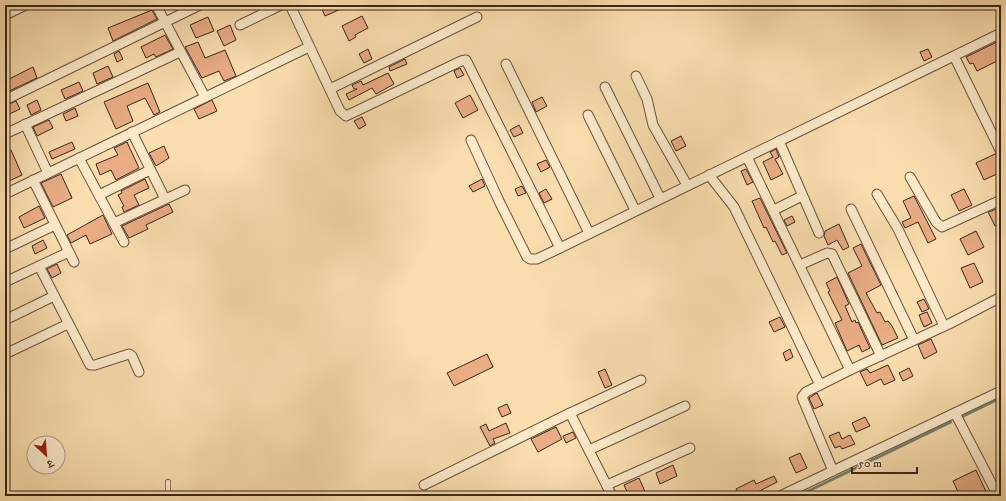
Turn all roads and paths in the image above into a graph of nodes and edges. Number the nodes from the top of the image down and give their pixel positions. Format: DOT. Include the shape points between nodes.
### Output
graph roads {
  1 [pos="26,5"];
  2 [pos="156,5"];
  3 [pos="200,5"];
  4 [pos="281,5"];
  5 [pos="290,5"];
  6 [pos="5,15"];
  7 [pos="477,17"];
  8 [pos="165,22"];
  9 [pos="240,25"];
  10 [pos="1001,33"];
  11 [pos="309,48"];
  12 [pos="180,52"];
  13 [pos="954,56"];
  14 [pos="506,64"];
  15 [pos="636,76"];
  16 [pos="605,87"];
  17 [pos="330,89"];
  18 [pos="205,97"];
  19 [pos="5,100"];
  20 [pos="588,115"];
  21 [pos="25,124"];
  22 [pos="132,132"];
  23 [pos="5,134"];
  24 [pos="471,140"];
  25 [pos="779,141"];
  26 [pos="1001,152"];
  27 [pos="747,156"];
  28 [pos="79,158"];
  29 [pos="150,170"];
  30 [pos="48,173"];
  31 [pos="709,175"];
  32 [pos="910,177"];
  33 [pos="33,180"];
  34 [pos="688,185"];
  35 [pos="185,190"];
  36 [pos="5,194"];
  37 [pos="877,194"];
  38 [pos="99,195"];
  39 [pos="802,196"];
  40 [pos="660,198"];
  41 [pos="165,199"];
  42 [pos="1001,200"];
  43 [pos="851,209"];
  44 [pos="635,210"];
  45 [pos="774,210"];
  46 [pos="114,223"];
  47 [pos="55,225"];
  48 [pos="588,233"];
  49 [pos="819,233"];
  50 [pos="124,242"];
  51 [pos="560,248"];
  52 [pos="5,249"];
  53 [pos="69,252"];
  54 [pos="74,262"];
  55 [pos="800,265"];
  56 [pos="39,266"];
  57 [pos="5,282"];
  58 [pos="54,296"];
  59 [pos="1001,297"];
  60 [pos="5,320"];
  61 [pos="68,324"];
  62 [pos="944,326"];
  63 [pos="914,340"];
  64 [pos="5,354"];
  65 [pos="881,356"];
  66 [pos="850,370"];
  67 [pos="140,372"];
  68 [pos="641,380"];
  69 [pos="820,385"];
  70 [pos="1001,391"];
  71 [pos="685,406"];
  72 [pos="570,413"];
  73 [pos="955,413"];
  74 [pos="690,448"];
  75 [pos="589,450"];
  76 [pos="833,471"];
  77 [pos="168,482"];
  78 [pos="424,484"];
  79 [pos="607,485"];
  80 [pos="168,496"];
  81 [pos="612,496"];
  82 [pos="780,496"];
  83 [pos="998,496"];
  1 -- 6 [label="street"];
  2 -- 8 [label="street"];
  3 -- 8 [label="street"];
  4 -- 9 [label="street"];
  5 -- 11 [label="street"];
  7 -- 17 [label="street"];
  8 -- 12 [label="street"];
  8 -- 19 [label="street"];
  10 -- 13 [label="street"];
  11 -- 17 [label="street"];
  11 -- 18 [label="street"];
  12 -- 18 [label="street"];
  12 -- 21 [label="street"];
  13 -- 25 [label="street"];
  13 -- 26 [label="street"];
  14 -- 48 [label="street"];
  15 -- 34 [label="street" via="647,99 653,125"];
  16 -- 40 [label="street"];
  17 -- 51 [label="street" via="343,115 349,116 466,60"];
  18 -- 22 [label="street"];
  20 -- 44 [label="street"];
  21 -- 23 [label="street"];
  21 -- 30 [label="street"];
  22 -- 28 [label="street"];
  22 -- 29 [label="street"];
  24 -- 51 [label="street" via="527,257 537,260"];
  25 -- 27 [label="street"];
  25 -- 39 [label="street"];
  27 -- 31 [label="street"];
  27 -- 45 [label="street"];
  28 -- 30 [label="street"];
  28 -- 38 [label="street"];
  29 -- 38 [label="street"];
  29 -- 41 [label="street"];
  30 -- 33 [label="street"];
  31 -- 34 [label="street"];
  31 -- 69 [label="street" via="734,207"];
  32 -- 42 [label="street" via="936,222 942,227"];
  33 -- 36 [label="street"];
  33 -- 47 [label="street"];
  34 -- 40 [label="street"];
  35 -- 41 [label="street"];
  37 -- 62 [label="street" via="898,228"];
  38 -- 46 [label="street"];
  39 -- 45 [label="street"];
  39 -- 49 [label="street"];
  40 -- 44 [label="street"];
  41 -- 46 [label="street"];
  43 -- 63 [label="street"];
  44 -- 48 [label="street"];
  45 -- 55 [label="street"];
  46 -- 50 [label="street"];
  47 -- 52 [label="street"];
  47 -- 53 [label="street"];
  48 -- 51 [label="street"];
  53 -- 54 [label="street"];
  53 -- 56 [label="street"];
  55 -- 65 [label="street" via="827,253 832,254"];
  55 -- 66 [label="street"];
  56 -- 57 [label="street"];
  56 -- 58 [label="street"];
  58 -- 60 [label="street"];
  58 -- 61 [label="street"];
  59 -- 62 [label="street"];
  61 -- 64 [label="street"];
  61 -- 67 [label="street" via="90,365 129,354"];
  62 -- 63 [label="street"];
  63 -- 65 [label="street"];
  65 -- 66 [label="street"];
  66 -- 69 [label="street"];
  68 -- 72 [label="street"];
  69 -- 76 [label="street" via="803,394 802,399"];
  70 -- 73 [label="street"];
  71 -- 75 [label="street"];
  72 -- 75 [label="street"];
  72 -- 78 [label="street"];
  73 -- 76 [label="street"];
  73 -- 83 [label="street"];
  74 -- 79 [label="street"];
  75 -- 79 [label="street"];
  76 -- 82 [label="street"];
  77 -- 80 [label="lane"];
  79 -- 81 [label="street"];
}
